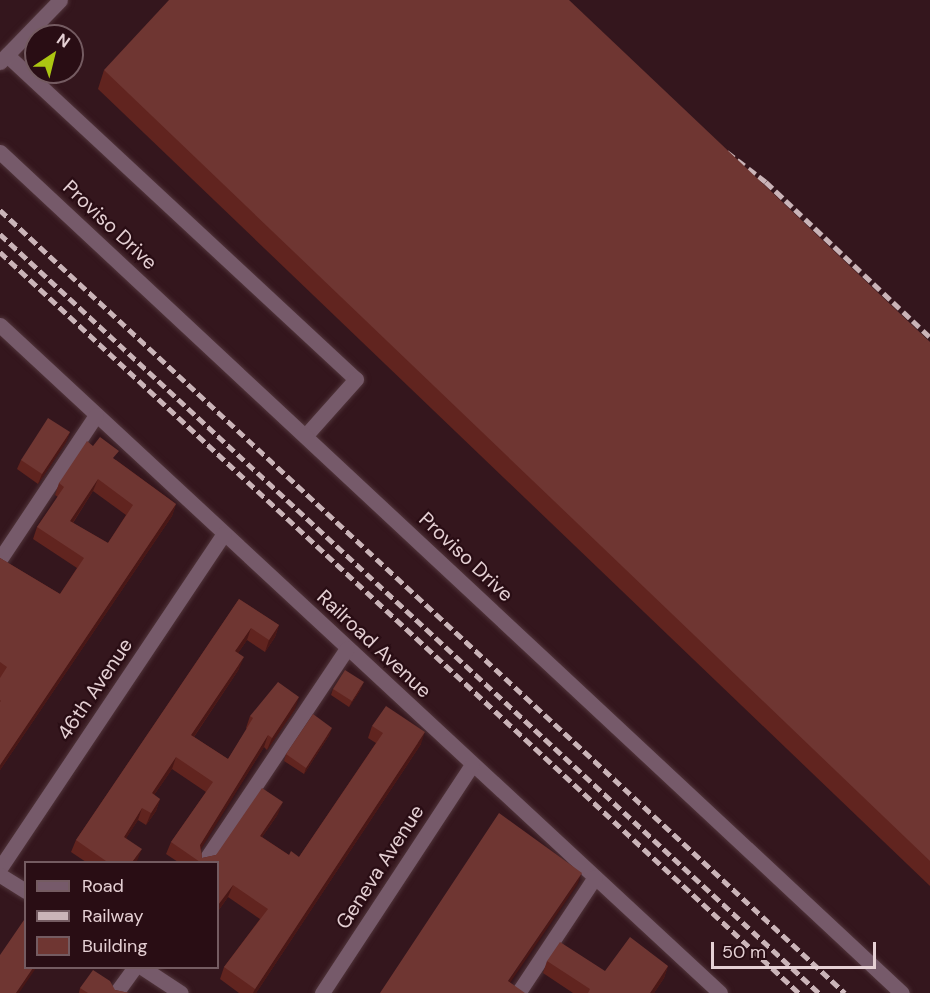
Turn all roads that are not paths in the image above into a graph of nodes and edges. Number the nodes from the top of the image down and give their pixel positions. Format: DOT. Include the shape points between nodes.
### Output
graph roads {
  1 [pos="60,0"];
  2 [pos="4,58"];
  3 [pos="0,152"];
  4 [pos="0,326"];
  5 [pos="96,415"];
  6 [pos="305,436"];
  7 [pos="225,534"];
  8 [pos="0,559"];
  9 [pos="347,648"];
  10 [pos="472,765"];
  11 [pos="205,861"];
  12 [pos="0,868"];
  13 [pos="0,875"];
  14 [pos="595,877"];
  15 [pos="24,890"];
  16 [pos="133,969"];
  17 [pos="145,969"];
  18 [pos="116,993"];
  19 [pos="181,993"];
  20 [pos="322,993"];
  21 [pos="518,993"];
  22 [pos="720,993"];
  23 [pos="902,993"];
  1 -- 2 [label="street"];
  2 -- 6 [label="street" via="356,379"];
  3 -- 6 [label="street, Proviso Drive"];
  4 -- 5 [label="street, Railroad Avenue"];
  5 -- 7 [label="street, Railroad Avenue"];
  5 -- 8 [label="street"];
  6 -- 23 [label="street, Proviso Drive"];
  7 -- 9 [label="street, Railroad Avenue"];
  7 -- 12 [label="street, 46th Avenue"];
  9 -- 10 [label="street, Railroad Avenue"];
  9 -- 11 [label="street"];
  10 -- 14 [label="street, Railroad Avenue"];
  10 -- 20 [label="street, Geneva Avenue"];
  13 -- 15 [label="street"];
  14 -- 21 [label="street"];
  14 -- 22 [label="street, Railroad Avenue"];
  16 -- 18 [label="street"];
  17 -- 19 [label="street"];
}
